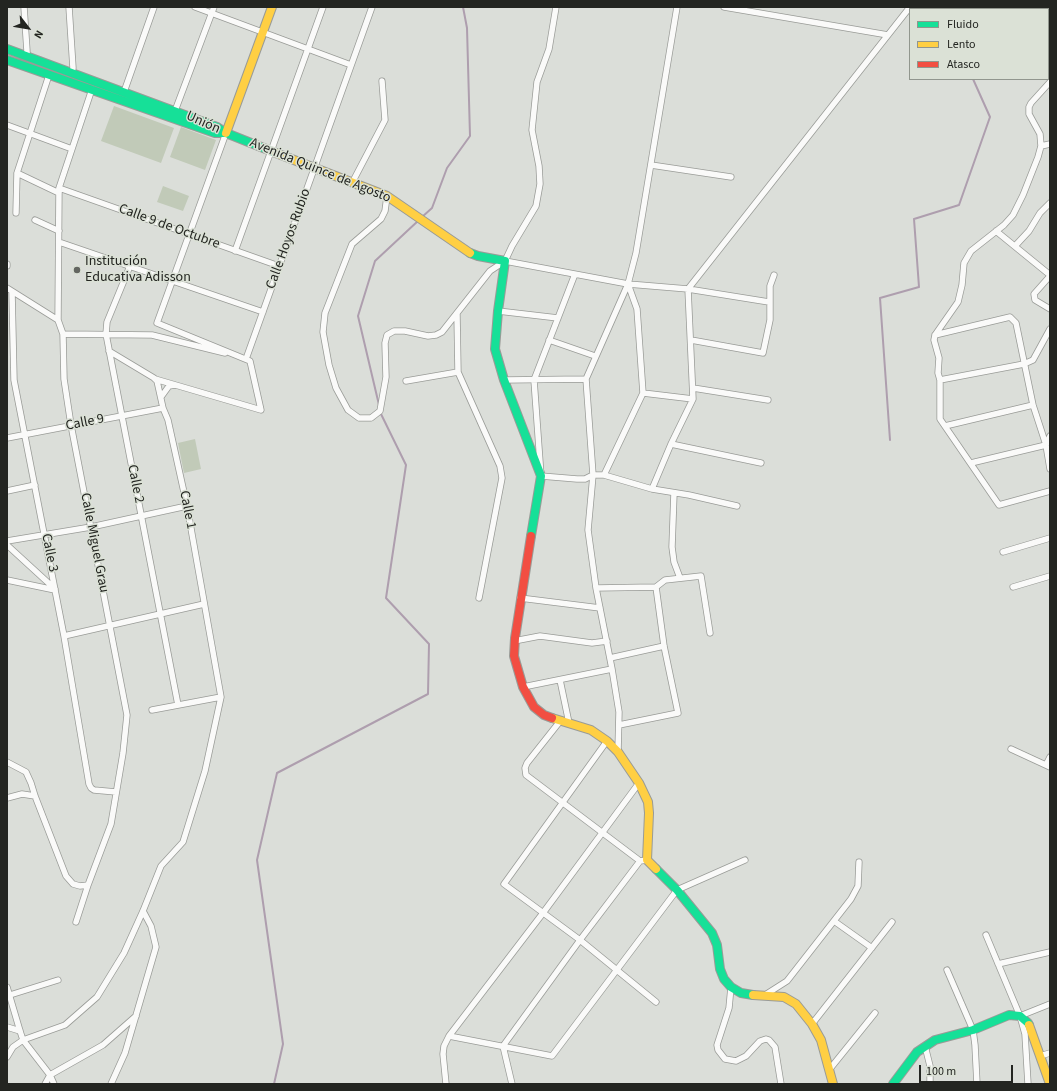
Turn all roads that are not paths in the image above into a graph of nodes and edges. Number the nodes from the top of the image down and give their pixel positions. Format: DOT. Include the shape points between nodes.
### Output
graph roads {
  1 [pos="24,7"];
  2 [pos="69,7"];
  3 [pos="154,7"];
  4 [pos="195,7"];
  5 [pos="214,7"];
  6 [pos="272,7"];
  7 [pos="323,7"];
  8 [pos="372,7"];
  9 [pos="556,7"];
  10 [pos="677,7"];
  11 [pos="724,7"];
  12 [pos="909,8"];
  13 [pos="212,14"];
  14 [pos="263,33"];
  15 [pos="888,35"];
  16 [pos="7,49"];
  17 [pos="308,49"];
  18 [pos="26,56"];
  19 [pos="7,60"];
  20 [pos="351,65"];
  21 [pos="72,73"];
  22 [pos="49,74"];
  23 [pos="382,81"];
  24 [pos="1050,82"];
  25 [pos="92,89"];
  26 [pos="124,92"];
  27 [pos="175,111"];
  28 [pos="7,126"];
  29 [pos="30,134"];
  30 [pos="226,134"];
  31 [pos="1050,144"];
  32 [pos="1041,146"];
  33 [pos="72,149"];
  34 [pos="271,151"];
  35 [pos="651,165"];
  36 [pos="314,168"];
  37 [pos="17,173"];
  38 [pos="730,177"];
  39 [pos="352,183"];
  40 [pos="59,190"];
  41 [pos="387,196"];
  42 [pos="1050,203"];
  43 [pos="16,213"];
  44 [pos="34,220"];
  45 [pos="996,230"];
  46 [pos="59,231"];
  47 [pos="189,234"];
  48 [pos="58,242"];
  49 [pos="1015,246"];
  50 [pos="235,251"];
  51 [pos="505,261"];
  52 [pos="130,266"];
  53 [pos="279,266"];
  54 [pos="575,274"];
  55 [pos="774,275"];
  56 [pos="1050,275"];
  57 [pos="173,281"];
  58 [pos="628,284"];
  59 [pos="7,288"];
  60 [pos="688,289"];
  61 [pos="12,292"];
  62 [pos="769,302"];
  63 [pos="1050,309"];
  64 [pos="498,311"];
  65 [pos="263,312"];
  66 [pos="457,314"];
  67 [pos="558,318"];
  68 [pos="58,320"];
  69 [pos="1050,329"];
  70 [pos="63,334"];
  71 [pos="106,334"];
  72 [pos="935,334"];
  73 [pos="549,340"];
  74 [pos="691,340"];
  75 [pos="109,351"];
  76 [pos="596,356"];
  77 [pos="246,359"];
  78 [pos="1024,364"];
  79 [pos="458,372"];
  80 [pos="156,379"];
  81 [pos="586,379"];
  82 [pos="504,380"];
  83 [pos="534,380"];
  84 [pos="940,380"];
  85 [pos="406,381"];
  86 [pos="175,385"];
  87 [pos="693,388"];
  88 [pos="643,393"];
  89 [pos="161,397"];
  90 [pos="693,399"];
  91 [pos="768,400"];
  92 [pos="1033,405"];
  93 [pos="163,408"];
  94 [pos="121,416"];
  95 [pos="71,425"];
  96 [pos="945,426"];
  97 [pos="25,434"];
  98 [pos="1050,436"];
  99 [pos="7,438"];
  100 [pos="671,444"];
  101 [pos="1046,445"];
  102 [pos="761,463"];
  103 [pos="971,463"];
  104 [pos="1050,469"];
  105 [pos="593,475"];
  106 [pos="604,475"];
  107 [pos="541,476"];
  108 [pos="35,485"];
  109 [pos="652,489"];
  110 [pos="1050,491"];
  111 [pos="7,492"];
  112 [pos="674,493"];
  113 [pos="187,506"];
  114 [pos="737,506"];
  115 [pos="141,516"];
  116 [pos="90,527"];
  117 [pos="45,535"];
  118 [pos="1050,538"];
  119 [pos="7,541"];
  120 [pos="7,546"];
  121 [pos="1003,552"];
  122 [pos="1050,576"];
  123 [pos="680,578"];
  124 [pos="7,580"];
  125 [pos="656,587"];
  126 [pos="1013,587"];
  127 [pos="596,588"];
  128 [pos="56,590"];
  129 [pos="479,598"];
  130 [pos="520,598"];
  131 [pos="204,604"];
  132 [pos="600,608"];
  133 [pos="160,614"];
  134 [pos="110,625"];
  135 [pos="710,633"];
  136 [pos="64,636"];
  137 [pos="514,641"];
  138 [pos="607,641"];
  139 [pos="664,646"];
  140 [pos="610,658"];
  141 [pos="612,669"];
  142 [pos="560,680"];
  143 [pos="523,687"];
  144 [pos="221,697"];
  145 [pos="178,705"];
  146 [pos="152,710"];
  147 [pos="565,722"];
  148 [pos="619,725"];
  149 [pos="607,741"];
  150 [pos="1011,749"];
  151 [pos="618,752"];
  152 [pos="1050,757"];
  153 [pos="7,762"];
  154 [pos="1048,766"];
  155 [pos="639,783"];
  156 [pos="116,792"];
  157 [pos="35,796"];
  158 [pos="7,798"];
  159 [pos="562,802"];
  160 [pos="602,833"];
  161 [pos="745,860"];
  162 [pos="644,861"];
  163 [pos="859,862"];
  164 [pos="88,884"];
  165 [pos="677,890"];
  166 [pos="143,911"];
  167 [pos="543,913"];
  168 [pos="834,921"];
  169 [pos="76,922"];
  170 [pos="892,922"];
  171 [pos="986,935"];
  172 [pos="580,940"];
  173 [pos="872,948"];
  174 [pos="1050,952"];
  175 [pos="998,964"];
  176 [pos="617,969"];
  177 [pos="947,970"];
  178 [pos="58,980"];
  179 [pos="7,987"];
  180 [pos="731,987"];
  181 [pos="764,995"];
  182 [pos="10,996"];
  183 [pos="656,1002"];
  184 [pos="1050,1004"];
  185 [pos="875,1013"];
  186 [pos="136,1016"];
  187 [pos="1020,1016"];
  188 [pos="812,1024"];
  189 [pos="7,1027"];
  190 [pos="972,1030"];
  191 [pos="20,1032"];
  192 [pos="449,1036"];
  193 [pos="23,1040"];
  194 [pos="503,1046"];
  195 [pos="925,1046"];
  196 [pos="1050,1053"];
  197 [pos="1040,1056"];
  198 [pos="7,1057"];
  199 [pos="829,1070"];
  200 [pos="50,1075"];
  201 [pos="45,1084"];
  202 [pos="54,1084"];
  203 [pos="111,1084"];
  204 [pos="446,1084"];
  205 [pos="512,1084"];
  206 [pos="781,1084"];
  207 [pos="833,1084"];
  208 [pos="893,1084"];
  209 [pos="930,1084"];
  210 [pos="977,1084"];
  211 [pos="1028,1084"];
  212 [pos="1050,1084"];
  1 -- 18 [label="street"];
  2 -- 21 [label="street"];
  3 -- 26 [label="street"];
  4 -- 13 [label="street"];
  5 -- 13 [label="street"];
  6 -- 14 [label="street"];
  7 -- 17 [label="street"];
  8 -- 20 [label="street, Calle Hoyos Rubio"];
  9 -- 51 [label="street" via="549,49 537,82 532,130 540,184 536,206"];
  10 -- 35 [label="street"];
  11 -- 15 [label="street"];
  12 -- 15 [label="street"];
  13 -- 14 [label="street"];
  13 -- 27 [label="street"];
  14 -- 17 [label="street"];
  14 -- 30 [label="street"];
  15 -- 60 [label="street"];
  16 -- 18 [label="street, Unión"];
  17 -- 20 [label="street"];
  17 -- 34 [label="street"];
  18 -- 21 [label="street, Unión"];
  19 -- 22 [label="street, Unión"];
  20 -- 36 [label="street, Calle Hoyos Rubio"];
  21 -- 26 [label="street, Unión"];
  22 -- 25 [label="street, Unión"];
  22 -- 29 [label="street"];
  23 -- 39 [label="street" via="385,120"];
  24 -- 32 [label="street" via="1029,107 1029,114 1040,134"];
  25 -- 30 [label="street, Unión" via="215,133"];
  25 -- 33 [label="street, Calle Miguel Grau"];
  26 -- 27 [label="street, Unión"];
  27 -- 30 [label="street, Unión" via="217,127"];
  28 -- 29 [label="street"];
  29 -- 33 [label="street"];
  29 -- 37 [label="street"];
  30 -- 34 [label="street, Avenida Quince de Agosto"];
  30 -- 47 [label="street"];
  31 -- 32 [label="street"];
  32 -- 45 [label="street" via="1026,189 1013,215"];
  33 -- 40 [label="street, Calle Miguel Grau"];
  34 -- 36 [label="street, Avenida Quince de Agosto"];
  34 -- 50 [label="street"];
  35 -- 38 [label="street"];
  35 -- 58 [label="street"];
  36 -- 39 [label="street, Avenida Quince de Agosto"];
  36 -- 53 [label="street, Calle Hoyos Rubio"];
  37 -- 40 [label="street, Calle 9 de Octubre"];
  37 -- 43 [label="street"];
  39 -- 41 [label="street, Avenida Quince de Agosto"];
  40 -- 46 [label="street, Calle Miguel Grau"];
  40 -- 47 [label="street, Calle 9 de Octubre"];
  41 -- 51 [label="street, Avenida Quince de Agosto" via="473,254"];
  41 -- 66 [label="street" via="386,211 381,219 352,244 325,313 323,332 329,365 336,388 348,410 359,418 370,418 380,411 386,377 387,335 394,331 436,335 442,332"];
  42 -- 49 [label="street"];
  44 -- 46 [label="street"];
  45 -- 49 [label="street"];
  45 -- 72 [label="street" via="971,251 964,263 958,302"];
  46 -- 48 [label="street, Calle Miguel Grau"];
  47 -- 50 [label="street, Calle 9 de Octubre"];
  47 -- 57 [label="street"];
  48 -- 52 [label="street"];
  48 -- 68 [label="street, Calle Miguel Grau"];
  49 -- 56 [label="street"];
  50 -- 53 [label="street, Calle 9 de Octubre"];
  51 -- 54 [label="street"];
  51 -- 64 [label="street"];
  51 -- 66 [label="street" via="490,271"];
  52 -- 57 [label="street"];
  52 -- 71 [label="street, Calle 2" via="108,322"];
  53 -- 65 [label="street, Calle Hoyos Rubio"];
  54 -- 58 [label="street"];
  54 -- 67 [label="street"];
  55 -- 62 [label="street"];
  56 -- 63 [label="street" via="1034,294 1035,300"];
  57 -- 65 [label="street"];
  57 -- 77 [label="street" via="157,323"];
  58 -- 60 [label="street"];
  58 -- 76 [label="street"];
  58 -- 88 [label="street" via="637,309"];
  59 -- 61 [label="street"];
  60 -- 62 [label="street"];
  60 -- 74 [label="street"];
  61 -- 68 [label="street"];
  61 -- 97 [label="street, Calle 3" via="14,380"];
  62 -- 74 [label="street" via="770,320 763,353"];
  64 -- 67 [label="street"];
  64 -- 82 [label="street" via="495,350"];
  65 -- 77 [label="street, Calle Hoyos Rubio"];
  66 -- 79 [label="street"];
  67 -- 73 [label="street"];
  68 -- 70 [label="street, Calle Miguel Grau"];
  69 -- 78 [label="street" via="1033,360"];
  70 -- 71 [label="street"];
  70 -- 95 [label="street, Calle Miguel Grau" via="64,379"];
  71 -- 75 [label="street, Calle 2"];
  71 -- 77 [label="street" via="152,335"];
  72 -- 78 [label="street" via="1010,317 1016,323"];
  72 -- 84 [label="street"];
  73 -- 76 [label="street"];
  73 -- 83 [label="street"];
  74 -- 87 [label="street"];
  75 -- 80 [label="street"];
  75 -- 94 [label="street, Calle 2"];
  76 -- 81 [label="street"];
  77 -- 86 [label="street" via="252,366 261,410"];
  78 -- 84 [label="street"];
  78 -- 92 [label="street"];
  79 -- 85 [label="street"];
  79 -- 129 [label="street" via="500,466 502,478"];
  80 -- 86 [label="street"];
  80 -- 89 [label="street, Calle 1"];
  81 -- 83 [label="street"];
  81 -- 105 [label="street"];
  82 -- 83 [label="street"];
  82 -- 107 [label="street"];
  83 -- 107 [label="street"];
  84 -- 96 [label="street" via="940,419"];
  86 -- 89 [label="street" via="169,386"];
  87 -- 90 [label="street"];
  87 -- 91 [label="street"];
  88 -- 90 [label="street"];
  88 -- 106 [label="street"];
  89 -- 93 [label="street, Calle 1"];
  90 -- 100 [label="street"];
  92 -- 96 [label="street"];
  92 -- 101 [label="street"];
  93 -- 94 [label="street, Calle 9"];
  93 -- 113 [label="street, Calle 1" via="168,420"];
  94 -- 95 [label="street, Calle 9"];
  94 -- 115 [label="street, Calle 2"];
  95 -- 97 [label="street, Calle 9"];
  95 -- 116 [label="street, Calle Miguel Grau"];
  96 -- 103 [label="street"];
  97 -- 99 [label="street, Calle 9"];
  97 -- 108 [label="street, Calle 3"];
  98 -- 101 [label="street"];
  100 -- 102 [label="street"];
  100 -- 109 [label="street"];
  101 -- 103 [label="street"];
  101 -- 104 [label="street"];
  103 -- 110 [label="street" via="999,505"];
  105 -- 106 [label="street"];
  105 -- 107 [label="street" via="585,479"];
  105 -- 127 [label="street" via="588,530"];
  106 -- 109 [label="street"];
  107 -- 130 [label="street"];
  108 -- 111 [label="street"];
  108 -- 117 [label="street, Calle 3"];
  109 -- 112 [label="street"];
  112 -- 114 [label="street"];
  112 -- 123 [label="street" via="672,547"];
  113 -- 115 [label="street"];
  113 -- 131 [label="street, Calle 1"];
  115 -- 116 [label="street"];
  115 -- 133 [label="street, Calle 2"];
  116 -- 117 [label="street"];
  116 -- 134 [label="street, Calle Miguel Grau"];
  117 -- 119 [label="street"];
  117 -- 128 [label="street, Calle 3"];
  118 -- 121 [label="street"];
  120 -- 128 [label="street"];
  122 -- 126 [label="street"];
  123 -- 125 [label="street" via="664,580"];
  123 -- 135 [label="street" via="701,576"];
  124 -- 128 [label="street"];
  125 -- 127 [label="street"];
  125 -- 139 [label="street"];
  127 -- 132 [label="street"];
  128 -- 136 [label="street, Calle 3"];
  130 -- 132 [label="street"];
  130 -- 137 [label="street"];
  131 -- 133 [label="street"];
  131 -- 144 [label="street, Calle 1"];
  132 -- 138 [label="street"];
  133 -- 134 [label="street"];
  133 -- 145 [label="street, Calle 2"];
  134 -- 136 [label="street"];
  134 -- 156 [label="street, Calle Miguel Grau" via="127,715"];
  136 -- 156 [label="street, Calle 3" via="90,786 94,790"];
  137 -- 138 [label="street" via="540,636 592,643"];
  137 -- 143 [label="street" via="514,656"];
  138 -- 140 [label="street"];
  139 -- 140 [label="street"];
  139 -- 148 [label="street" via="678,713"];
  140 -- 141 [label="street"];
  141 -- 142 [label="street"];
  141 -- 148 [label="street"];
  142 -- 143 [label="street"];
  142 -- 147 [label="street"];
  143 -- 147 [label="street" via="534,707 544,715"];
  144 -- 145 [label="street"];
  144 -- 166 [label="street" via="205,771 183,842 161,866"];
  145 -- 146 [label="street"];
  147 -- 149 [label="street" via="592,730"];
  147 -- 159 [label="street" via="525,768 526,775"];
  148 -- 151 [label="street"];
  149 -- 151 [label="street"];
  149 -- 159 [label="street"];
  150 -- 154 [label="street"];
  151 -- 155 [label="street"];
  152 -- 154 [label="street"];
  153 -- 157 [label="street" via="26,772"];
  155 -- 160 [label="street"];
  155 -- 162 [label="street" via="648,802 649,813"];
  156 -- 164 [label="street, Calle Miguel Grau" via="111,824"];
  157 -- 158 [label="street" via="22,794"];
  157 -- 164 [label="street" via="66,876 73,884"];
  159 -- 160 [label="street"];
  159 -- 167 [label="street" via="504,884"];
  160 -- 162 [label="street"];
  160 -- 167 [label="street"];
  161 -- 165 [label="street"];
  162 -- 165 [label="street"];
  162 -- 172 [label="street"];
  163 -- 168 [label="street" via="858,886"];
  164 -- 169 [label="street, Calle Miguel Grau"];
  165 -- 176 [label="street"];
  165 -- 180 [label="street" via="712,933 717,945 720,969"];
  166 -- 186 [label="street" via="151,926 156,947"];
  166 -- 193 [label="street" via="124,953 97,997 65,1025"];
  167 -- 172 [label="street"];
  167 -- 192 [label="street"];
  168 -- 173 [label="street"];
  168 -- 181 [label="street" via="788,981"];
  170 -- 173 [label="street"];
  171 -- 175 [label="street"];
  172 -- 176 [label="street"];
  172 -- 194 [label="street"];
  173 -- 188 [label="street"];
  174 -- 175 [label="street"];
  175 -- 187 [label="street"];
  176 -- 183 [label="street"];
  176 -- 194 [label="street" via="552,1056"];
  177 -- 190 [label="street"];
  178 -- 182 [label="street"];
  179 -- 182 [label="street"];
  180 -- 181 [label="street" via="740,993"];
  180 -- 206 [label="street" via="729,1008 717,1045 718,1050 725,1059 736,1061 746,1056 760,1041 769,1040 775,1047"];
  181 -- 188 [label="street" via="790,1000"];
  182 -- 191 [label="street"];
  184 -- 187 [label="street"];
  185 -- 199 [label="street"];
  186 -- 200 [label="street" via="103,1045"];
  186 -- 203 [label="street" via="125,1053"];
  187 -- 190 [label="street" via="1009,1015"];
  187 -- 197 [label="street" via="1028,1023"];
  187 -- 211 [label="street" via="1025,1034"];
  188 -- 199 [label="street" via="821,1040"];
  189 -- 191 [label="street"];
  190 -- 195 [label="street" via="935,1040"];
  190 -- 210 [label="street"];
  191 -- 193 [label="street"];
  192 -- 194 [label="street"];
  192 -- 204 [label="street" via="443,1054"];
  193 -- 198 [label="street" via="13,1047"];
  193 -- 200 [label="street"];
  194 -- 205 [label="street"];
  195 -- 208 [label="street"];
  195 -- 209 [label="street" via="930,1066"];
  196 -- 197 [label="street"];
  197 -- 212 [label="street"];
  199 -- 207 [label="street"];
  200 -- 201 [label="street"];
  200 -- 202 [label="street"];
}
